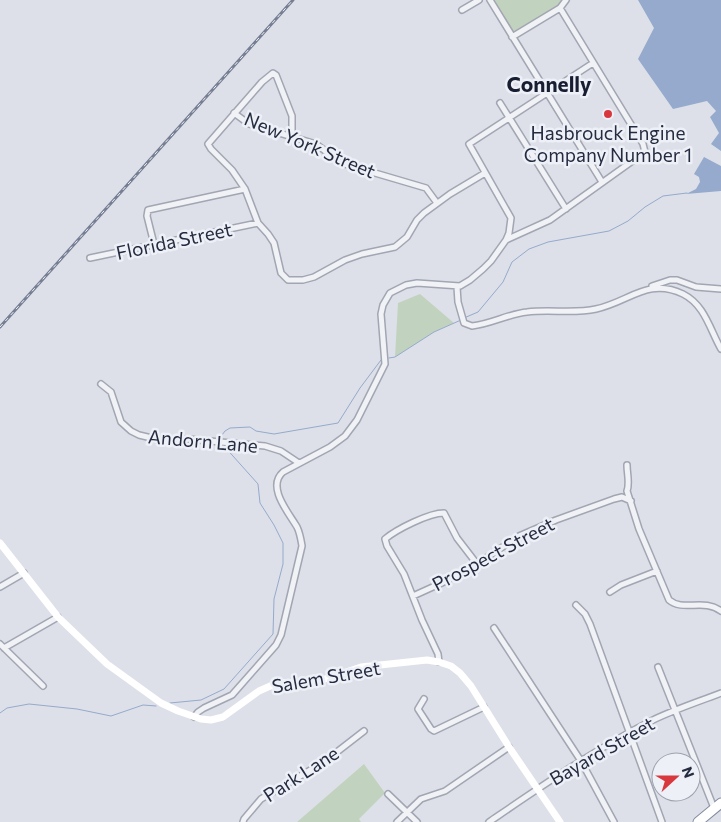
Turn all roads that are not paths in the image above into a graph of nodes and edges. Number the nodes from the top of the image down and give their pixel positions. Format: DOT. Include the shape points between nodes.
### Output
graph roads {
  1 [pos="479,0"];
  2 [pos="490,0"];
  3 [pos="566,0"];
  4 [pos="560,8"];
  5 [pos="462,10"];
  6 [pos="512,37"];
  7 [pos="593,63"];
  8 [pos="547,94"];
  9 [pos="500,103"];
  10 [pos="234,113"];
  11 [pos="510,118"];
  12 [pos="292,137"];
  13 [pos="485,173"];
  14 [pos="602,182"];
  15 [pos="245,189"];
  16 [pos="437,203"];
  17 [pos="566,209"];
  18 [pos="258,223"];
  19 [pos="506,240"];
  20 [pos="154,244"];
  21 [pos="90,258"];
  22 [pos="457,287"];
  23 [pos="649,288"];
  24 [pos="721,289"];
  25 [pos="721,350"];
  26 [pos="101,384"];
  27 [pos="300,463"];
  28 [pos="628,465"];
  29 [pos="631,501"];
  30 [pos="0,543"];
  31 [pos="477,564"];
  32 [pos="657,570"];
  33 [pos="24,573"];
  34 [pos="0,587"];
  35 [pos="610,592"];
  36 [pos="412,596"];
  37 [pos="576,605"];
  38 [pos="721,611"];
  39 [pos="58,617"];
  40 [pos="494,628"];
  41 [pos="2,646"];
  42 [pos="439,662"];
  43 [pos="658,667"];
  44 [pos="43,686"];
  45 [pos="721,692"];
  46 [pos="424,698"];
  47 [pos="484,707"];
  48 [pos="675,711"];
  49 [pos="194,717"];
  50 [pos="364,731"];
  51 [pos="629,733"];
  52 [pos="509,747"];
  53 [pos="581,761"];
  54 [pos="538,789"];
  55 [pos="388,794"];
  56 [pos="718,805"];
  57 [pos="407,812"];
  58 [pos="243,822"];
  59 [pos="397,822"];
  60 [pos="417,822"];
  61 [pos="489,822"];
  62 [pos="560,822"];
  63 [pos="614,822"];
  64 [pos="662,822"];
  65 [pos="698,822"];
  1 -- 5 [label="street"];
  2 -- 6 [label="street"];
  3 -- 4 [label="street"];
  4 -- 6 [label="street"];
  4 -- 7 [label="street"];
  6 -- 8 [label="street"];
  7 -- 8 [label="street"];
  7 -- 14 [label="street" via="645,152"];
  8 -- 11 [label="street"];
  8 -- 14 [label="street"];
  9 -- 11 [label="street"];
  10 -- 12 [label="street, New York Street" via="249,124"];
  10 -- 12 [label="street" via="272,73 276,75 292,116"];
  10 -- 15 [label="street" via="208,144"];
  11 -- 13 [label="street" via="469,144"];
  11 -- 17 [label="street"];
  12 -- 16 [label="street, New York Street" via="316,144 341,163 426,188"];
  13 -- 16 [label="street"];
  13 -- 19 [label="street" via="511,218"];
  14 -- 17 [label="street"];
  15 -- 18 [label="street"];
  15 -- 20 [label="street" via="148,210"];
  16 -- 18 [label="street" via="424,213 399,244 345,260 303,280 288,280 281,273 274,243"];
  17 -- 19 [label="street" via="536,228"];
  18 -- 20 [label="street, Florida Street"];
  19 -- 22 [label="street" via="483,270"];
  20 -- 21 [label="street, Florida Street"];
  22 -- 23 [label="street" via="464,323 472,326 527,312 595,309"];
  22 -- 27 [label="street" via="417,283 390,293 381,314 385,364 357,420 345,436"];
  23 -- 24 [label="street" via="677,280 696,287"];
  23 -- 25 [label="street" via="684,294 700,306"];
  26 -- 27 [label="street, Andorn Lane" via="111,392 121,422 139,435 160,440 188,439 265,446"];
  27 -- 49 [label="street" via="280,474 277,482 279,496 299,532 302,546 281,635 272,651 232,695 204,708"];
  28 -- 29 [label="street" via="630,485 627,491"];
  29 -- 31 [label="street, Prospect Street" via="622,497 614,499 533,530"];
  29 -- 32 [label="street"];
  30 -- 33 [label="street, Salem Street"];
  31 -- 36 [label="street, Prospect Street"];
  31 -- 36 [label="street" via="446,515 442,513 422,519 385,539"];
  32 -- 35 [label="street"];
  32 -- 38 [label="street" via="672,602 706,605"];
  33 -- 34 [label="street"];
  33 -- 39 [label="street, Salem Street"];
  36 -- 42 [label="street"];
  37 -- 51 [label="street" via="590,624"];
  39 -- 41 [label="street"];
  39 -- 49 [label="street, Salem Street" via="107,664 161,703"];
  40 -- 53 [label="street"];
  41 -- 44 [label="street"];
  42 -- 47 [label="street, Salem Street" via="460,672"];
  42 -- 49 [label="street, Salem Street" via="427,660 361,667 316,682 277,683 259,691 223,716 211,720"];
  43 -- 48 [label="street"];
  45 -- 48 [label="street, Bayard Street"];
  46 -- 47 [label="street" via="418,709 434,731"];
  47 -- 52 [label="street, Salem Street"];
  48 -- 51 [label="street, Bayard Street"];
  48 -- 56 [label="street"];
  50 -- 58 [label="street, Park Lane" via="324,762 261,799"];
  51 -- 53 [label="street, Bayard Street"];
  51 -- 64 [label="street"];
  52 -- 54 [label="street, Salem Street"];
  52 -- 57 [label="street" via="445,790 420,799"];
  53 -- 54 [label="street, Bayard Street"];
  53 -- 63 [label="street"];
  54 -- 61 [label="street, Bayard Street"];
  54 -- 62 [label="street, Salem Street"];
  55 -- 57 [label="street"];
  56 -- 65 [label="highway"];
  57 -- 59 [label="street"];
  57 -- 60 [label="street"];
}
